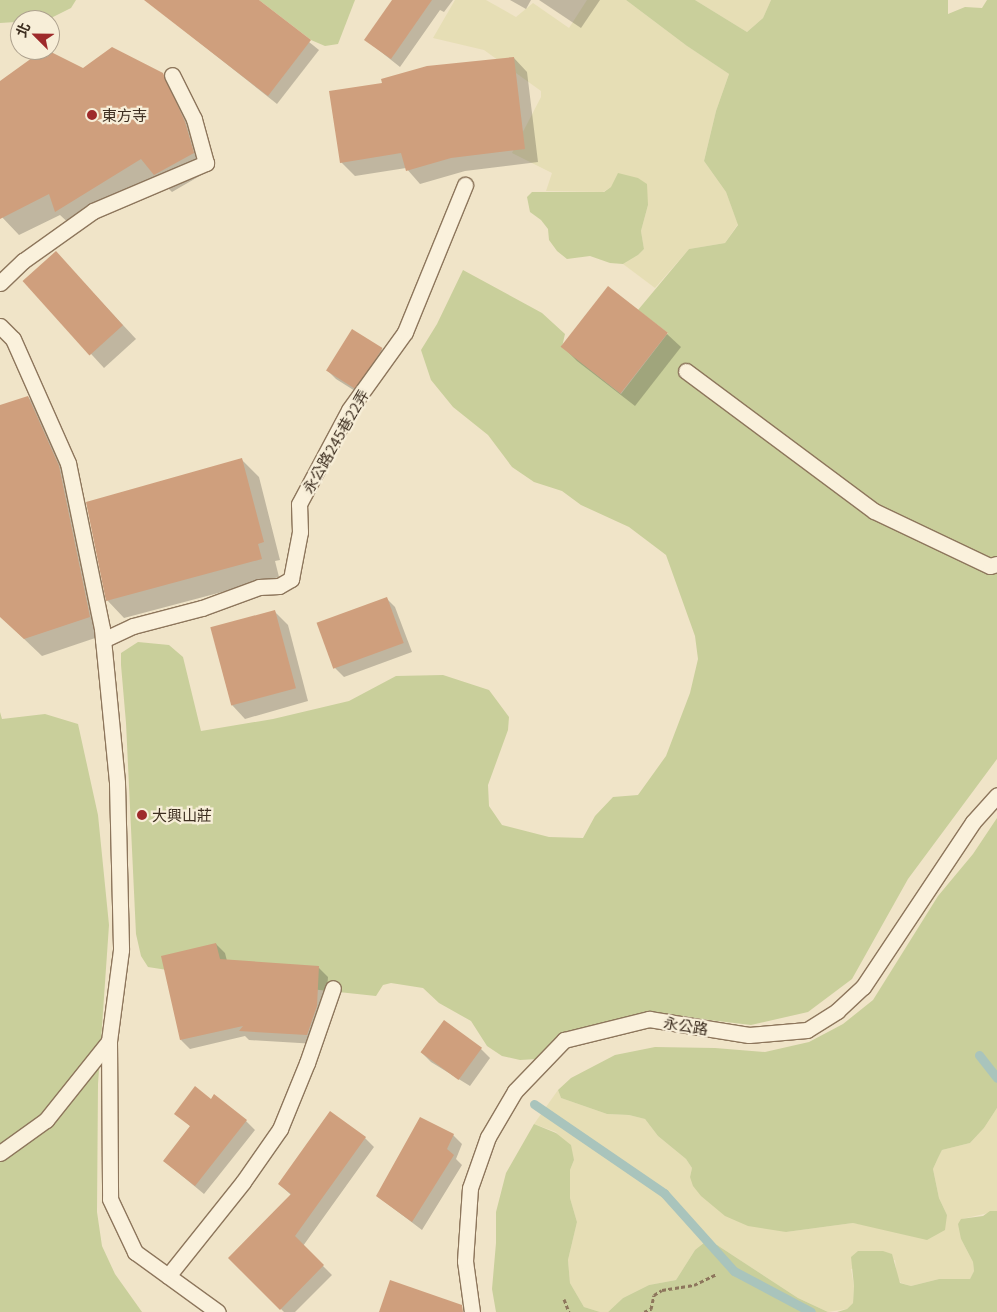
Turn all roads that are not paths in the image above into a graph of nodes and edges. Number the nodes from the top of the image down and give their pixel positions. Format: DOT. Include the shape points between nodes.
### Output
graph roads {
  1 [pos="172,75"];
  2 [pos="466,185"];
  3 [pos="0,283"];
  4 [pos="0,326"];
  5 [pos="686,371"];
  6 [pos="997,564"];
  7 [pos="103,640"];
  8 [pos="997,795"];
  9 [pos="333,988"];
  10 [pos="109,1042"];
  11 [pos="0,1153"];
  12 [pos="168,1276"];
  13 [pos="218,1312"];
  14 [pos="472,1312"];
  1 -- 3 [label="lane" via="194,119 206,163 93,211 23,261"];
  2 -- 7 [label="lane, 永公路245巷22弄" via="405,332 349,410 299,504 300,532 290,579 279,586 259,587 202,608 133,626"];
  4 -- 7 [label="lane" via="13,339 68,463"];
  5 -- 6 [label="lane" via="874,511 990,566"];
  7 -- 10 [label="lane" via="117,783 121,950"];
  8 -- 14 [label="lane, 永公路" via="973,822 864,988 807,1030 749,1035 649,1019 564,1040 515,1091 488,1137 470,1188 464,1261"];
  9 -- 12 [label="lane" via="280,1129 243,1182"];
  10 -- 11 [label="lane" via="46,1120"];
  10 -- 12 [label="lane" via="110,1199 135,1252"];
  12 -- 13 [label="lane"];
}
